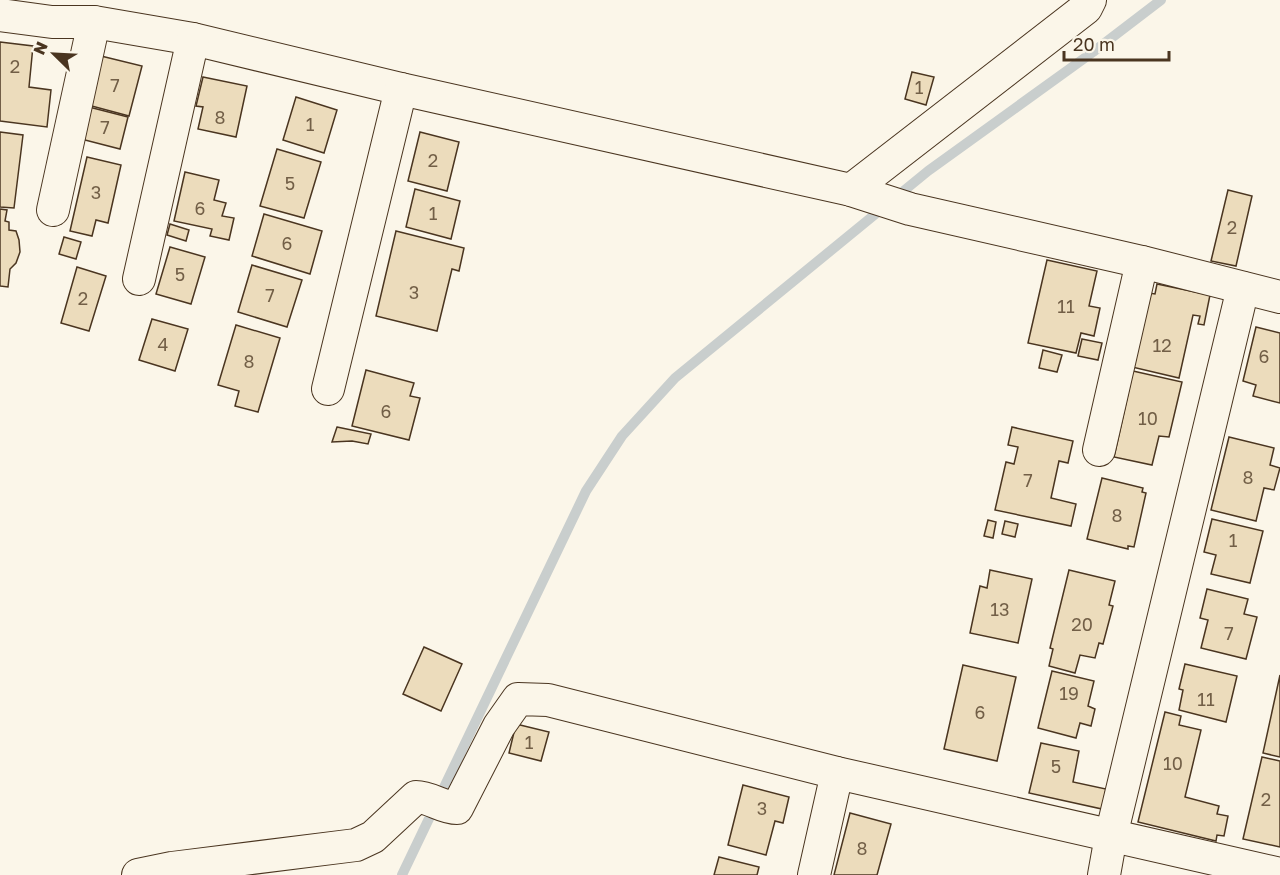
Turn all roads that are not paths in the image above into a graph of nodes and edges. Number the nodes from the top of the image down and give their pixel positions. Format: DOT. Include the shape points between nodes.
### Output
graph roads {
  1 [pos="1090,0"];
  2 [pos="0,15"];
  3 [pos="94,22"];
  4 [pos="193,39"];
  5 [pos="401,89"];
  6 [pos="851,190"];
  7 [pos="53,210"];
  8 [pos="1142,262"];
  9 [pos="139,279"];
  10 [pos="1243,288"];
  11 [pos="1280,297"];
  12 [pos="328,389"];
  13 [pos="1099,450"];
  14 [pos="837,773"];
  15 [pos="1112,836"];
  16 [pos="1280,874"];
  17 [pos="138,875"];
  18 [pos="813,875"];
  19 [pos="1104,875"];
  1 -- 6 [label="street" via="1086,8"];
  2 -- 3 [label="street" via="52,22"];
  3 -- 4 [label="street"];
  3 -- 7 [label="street"];
  4 -- 5 [label="street"];
  4 -- 9 [label="street"];
  5 -- 6 [label="street"];
  5 -- 12 [label="street"];
  6 -- 8 [label="street" via="910,209"];
  8 -- 10 [label="street"];
  8 -- 13 [label="street"];
  10 -- 11 [label="street"];
  10 -- 15 [label="street"];
  14 -- 15 [label="street"];
  14 -- 17 [label="street" via="548,700 518,699 499,726 457,808 416,797 373,837 356,845"];
  14 -- 18 [label="street"];
  15 -- 16 [label="street"];
  15 -- 19 [label="street"];
}
